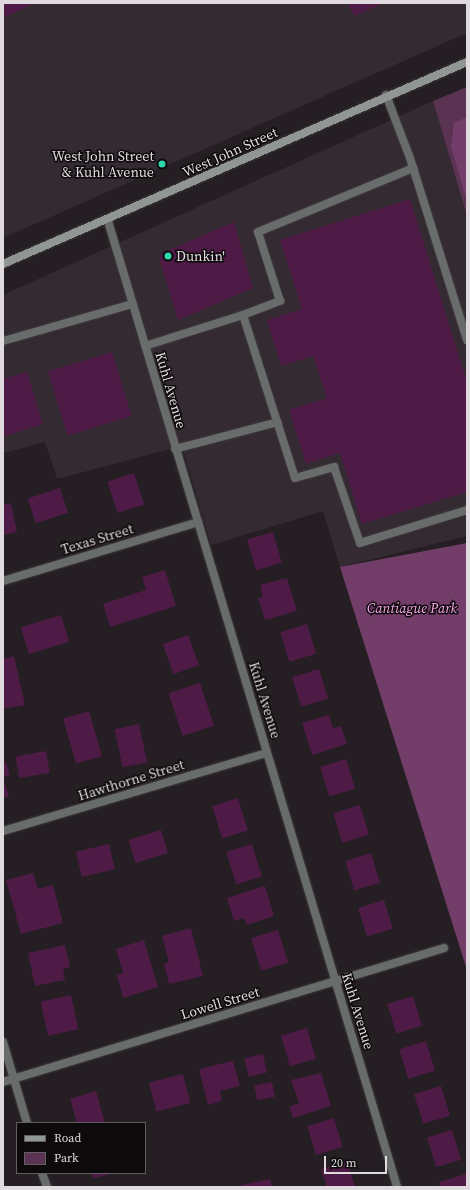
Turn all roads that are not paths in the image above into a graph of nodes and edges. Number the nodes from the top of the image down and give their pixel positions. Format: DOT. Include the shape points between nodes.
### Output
graph roads {
  1 [pos="467,62"];
  2 [pos="386,95"];
  3 [pos="413,168"];
  4 [pos="108,221"];
  5 [pos="3,264"];
  6 [pos="132,304"];
  7 [pos="243,315"];
  8 [pos="467,340"];
  9 [pos="3,341"];
  10 [pos="145,346"];
  11 [pos="278,422"];
  12 [pos="175,450"];
  13 [pos="467,510"];
  14 [pos="198,522"];
  15 [pos="3,581"];
  16 [pos="267,753"];
  17 [pos="3,832"];
  18 [pos="444,948"];
  19 [pos="336,981"];
  20 [pos="3,1042"];
  21 [pos="14,1079"];
  22 [pos="3,1082"];
  23 [pos="27,1122"];
  24 [pos="42,1174"];
  25 [pos="47,1187"];
  26 [pos="398,1187"];
  1 -- 2 [label="main road, West John Street"];
  2 -- 3 [label="street"];
  2 -- 4 [label="main road, West John Street"];
  3 -- 7 [label="street" via="258,232 280,301"];
  3 -- 8 [label="street"];
  4 -- 5 [label="main road, West John Street"];
  4 -- 6 [label="street, Kuhl Avenue"];
  6 -- 9 [label="street"];
  6 -- 10 [label="street, Kuhl Avenue"];
  7 -- 10 [label="street"];
  7 -- 11 [label="street"];
  10 -- 12 [label="street, Kuhl Avenue"];
  11 -- 12 [label="street"];
  11 -- 13 [label="street" via="295,478 334,467 360,543"];
  12 -- 14 [label="street, Kuhl Avenue"];
  14 -- 15 [label="street, Texas Street"];
  14 -- 16 [label="street, Kuhl Avenue"];
  16 -- 17 [label="street, Hawthorne Street"];
  16 -- 19 [label="street, Kuhl Avenue"];
  18 -- 19 [label="street, Lowell Street"];
  19 -- 21 [label="street, Lowell Street"];
  19 -- 26 [label="street, Kuhl Avenue"];
  20 -- 21 [label="street"];
  21 -- 22 [label="street, Lowell Street"];
  21 -- 23 [label="street"];
  24 -- 25 [label="street"];
}
